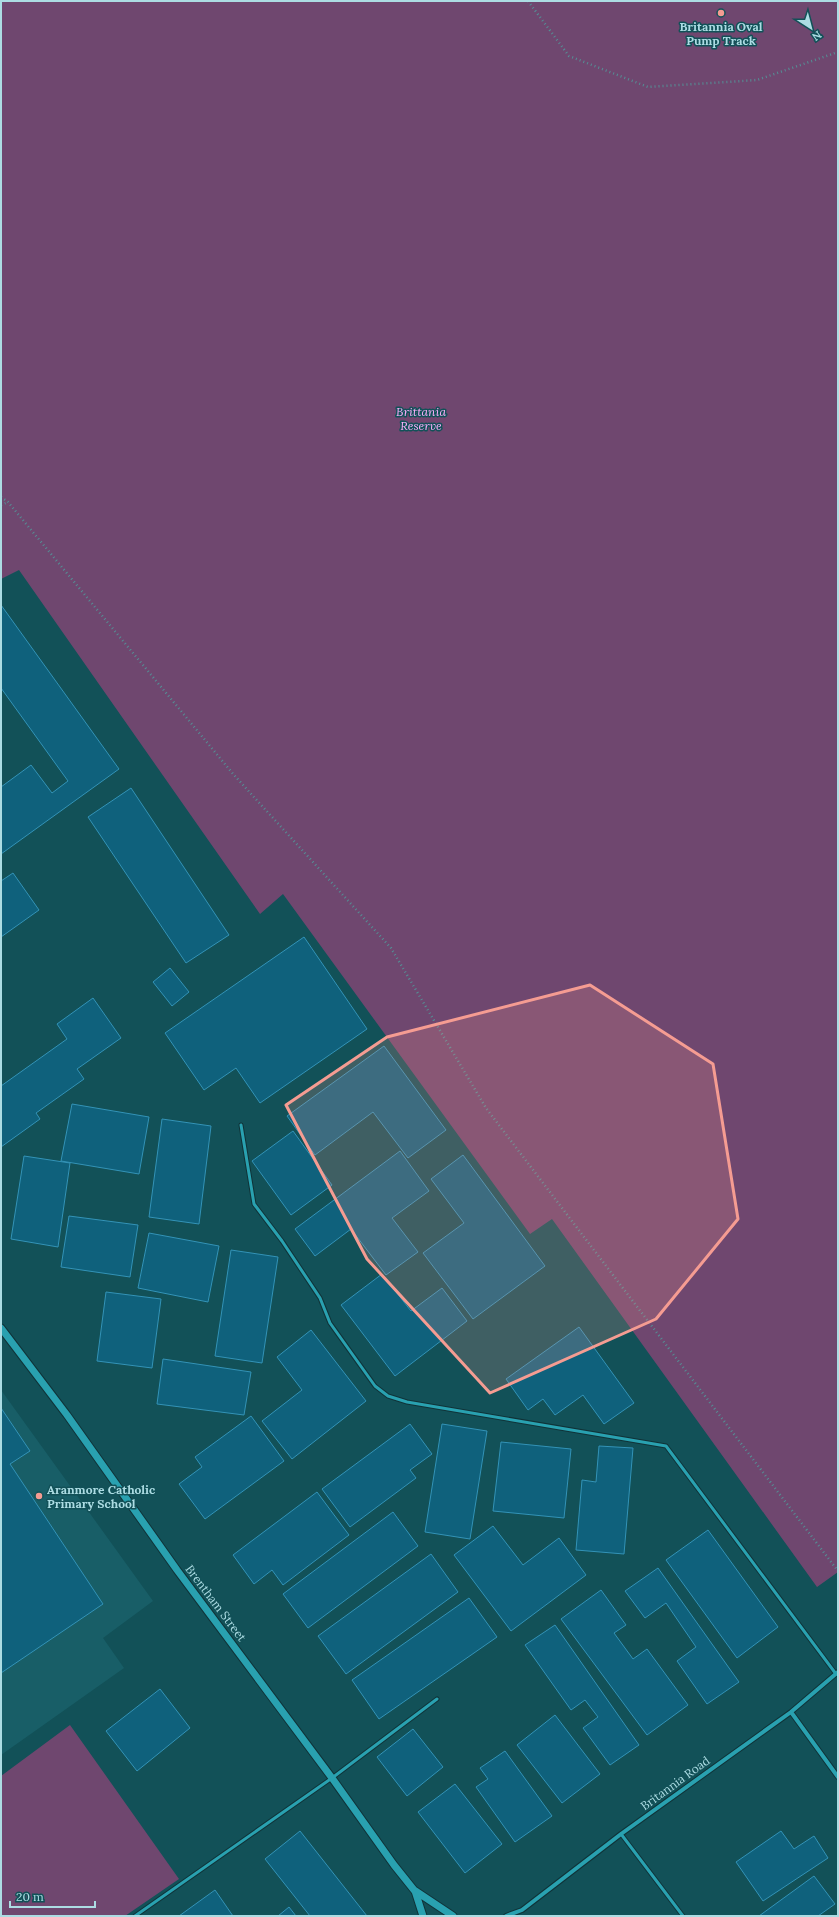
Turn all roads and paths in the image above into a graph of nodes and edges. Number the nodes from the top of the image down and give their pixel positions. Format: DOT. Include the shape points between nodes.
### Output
graph roads {
  1 [pos="528,1"];
  2 [pos="838,52"];
  3 [pos="1,496"];
  4 [pos="8,502"];
  5 [pos="1,505"];
  6 [pos="241,1125"];
  7 [pos="1,1328"];
  8 [pos="838,1571"];
  9 [pos="837,1673"];
  10 [pos="437,1699"];
  11 [pos="791,1712"];
  12 [pos="838,1777"];
  13 [pos="332,1778"];
  14 [pos="621,1834"];
  15 [pos="414,1890"];
  16 [pos="522,1910"];
  17 [pos="135,1916"];
  18 [pos="423,1916"];
  19 [pos="452,1916"];
  20 [pos="506,1916"];
  21 [pos="519,1916"];
  22 [pos="683,1916"];
  1 -- 2 [label="path" via="569,56 648,87 757,80"];
  3 -- 4 [label="path"];
  4 -- 5 [label="path"];
  4 -- 8 [label="path" via="234,775 391,948 486,1108"];
  6 -- 9 [label="lane" via="254,1204 320,1298 330,1323 375,1386 388,1396 407,1402 666,1446"];
  7 -- 13 [label="street, Brentham Street"];
  9 -- 11 [label="street, Britannia Road"];
  10 -- 13 [label="lane"];
  11 -- 12 [label="street"];
  11 -- 14 [label="street, Britannia Road"];
  13 -- 15 [label="street, Brentham Street"];
  13 -- 17 [label="lane"];
  14 -- 16 [label="street, Britannia Road"];
  14 -- 22 [label="lane"];
  15 -- 18 [label="street, Brentham Street"];
  15 -- 19 [label="street, Brentham Street"];
  16 -- 20 [label="street, Britannia Road"];
  16 -- 21 [label="street, Britannia Road"];
}
